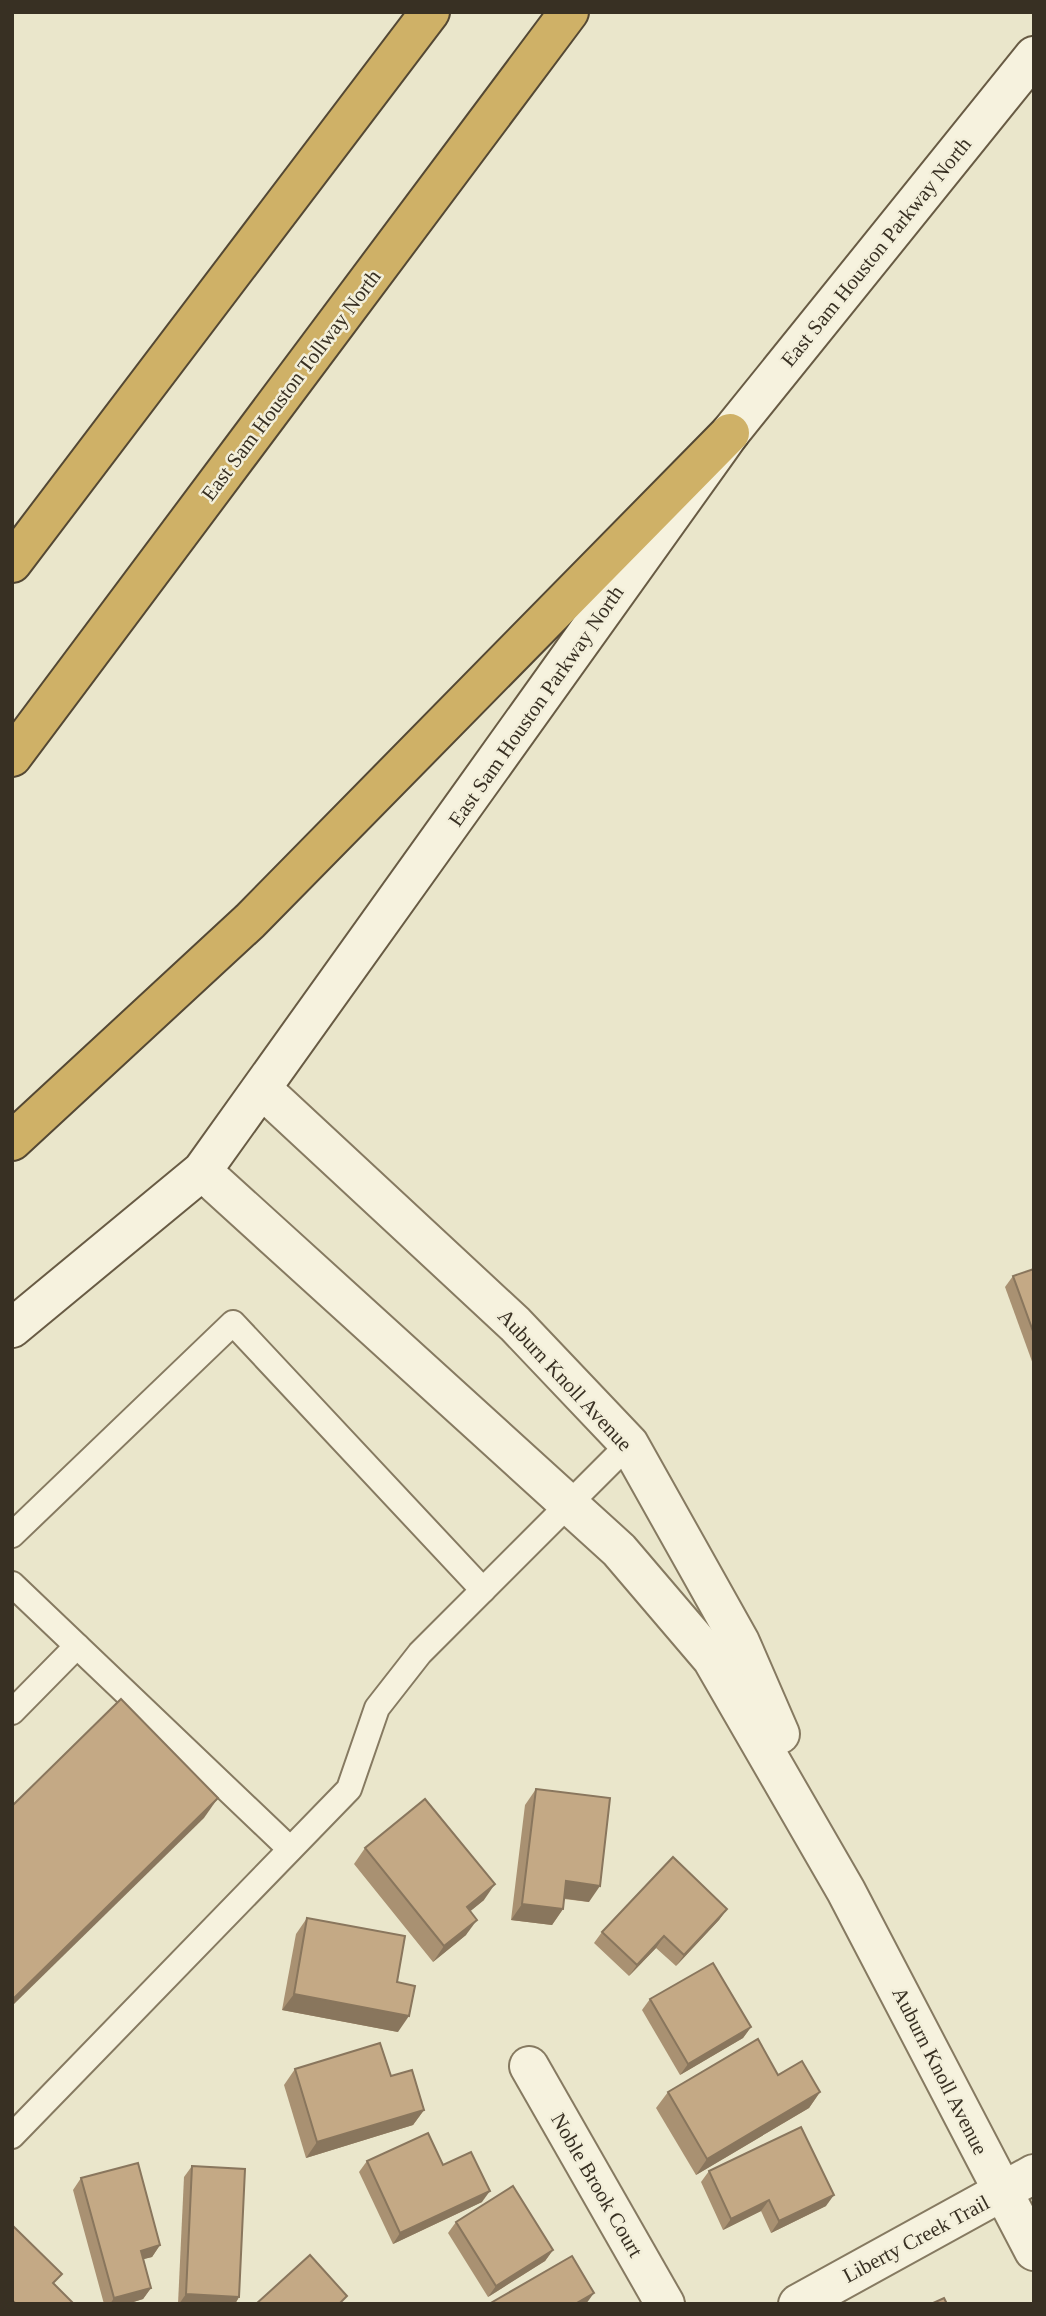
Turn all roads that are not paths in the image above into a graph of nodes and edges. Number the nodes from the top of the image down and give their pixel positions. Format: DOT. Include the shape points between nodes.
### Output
graph roads {
  1 [pos="430,12"];
  2 [pos="569,12"];
  3 [pos="1034,56"];
  4 [pos="730,433"];
  5 [pos="12,563"];
  6 [pos="12,757"];
  7 [pos="262,1090"];
  8 [pos="12,1142"];
  9 [pos="202,1171"];
  10 [pos="12,1328"];
  11 [pos="629,1444"];
  12 [pos="568,1504"];
  13 [pos="12,1535"];
  14 [pos="12,1584"];
  15 [pos="483,1590"];
  16 [pos="77,1646"];
  17 [pos="12,1712"];
  18 [pos="290,1849"];
  19 [pos="846,1891"];
  20 [pos="529,2066"];
  21 [pos="12,2136"];
  22 [pos="1018,2183"];
  23 [pos="1034,2250"];
  24 [pos="664,2304"];
  25 [pos="798,2304"];
  1 -- 5 [label="highway"];
  2 -- 6 [label="highway, East Sam Houston Tollway North"];
  3 -- 4 [label="street, East Sam Houston Parkway North"];
  4 -- 7 [label="street, East Sam Houston Parkway North"];
  4 -- 8 [label="highway" via="250,921"];
  7 -- 9 [label="street, East Sam Houston Parkway North"];
  7 -- 11 [label="street, Auburn Knoll Avenue" via="515,1324"];
  9 -- 10 [label="street, East Sam Houston Parkway North"];
  9 -- 12 [label="street, Auburn Knoll Avenue"];
  11 -- 12 [label="lane"];
  11 -- 19 [label="street, Auburn Knoll Avenue" via="740,1642"];
  12 -- 15 [label="lane"];
  12 -- 19 [label="street, Auburn Knoll Avenue" via="618,1549 712,1660"];
  13 -- 15 [label="lane" via="233,1323"];
  14 -- 16 [label="lane"];
  15 -- 18 [label="lane" via="420,1653 377,1708 349,1789"];
  16 -- 17 [label="lane"];
  16 -- 18 [label="lane"];
  18 -- 21 [label="lane"];
  19 -- 22 [label="street, Auburn Knoll Avenue"];
  20 -- 24 [label="street, Noble Brook Court"];
  22 -- 23 [label="street, Auburn Knoll Avenue"];
  22 -- 25 [label="street, Liberty Creek Trail"];
}
